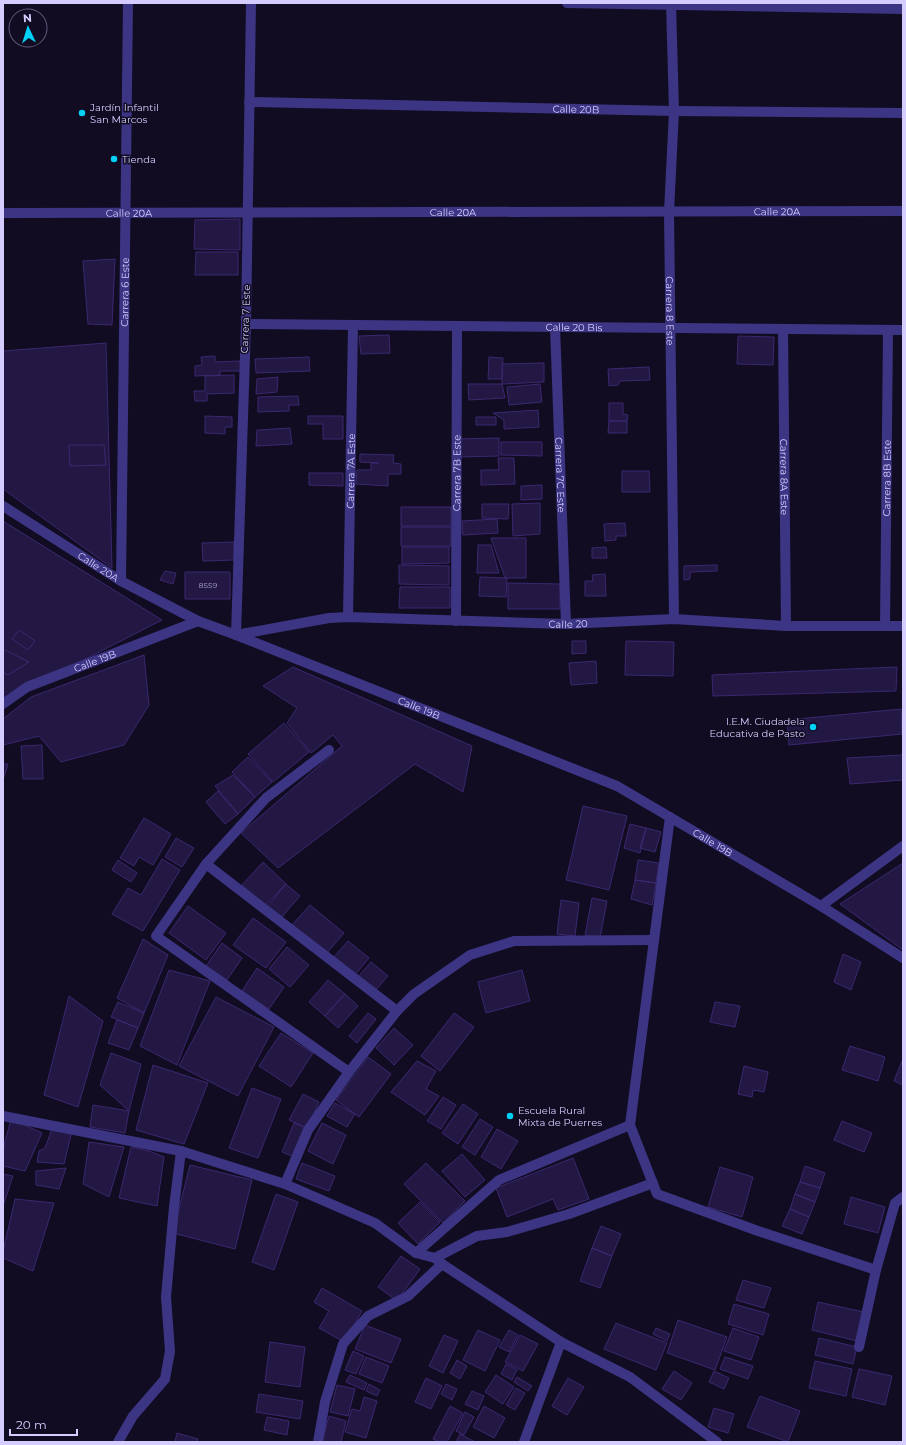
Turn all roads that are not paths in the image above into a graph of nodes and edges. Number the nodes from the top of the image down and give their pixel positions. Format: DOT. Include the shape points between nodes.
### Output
graph roads {
  1 [pos="128,3"];
  2 [pos="252,3"];
  3 [pos="567,3"];
  4 [pos="671,4"];
  5 [pos="903,9"];
  6 [pos="249,102"];
  7 [pos="674,111"];
  8 [pos="903,113"];
  9 [pos="903,211"];
  10 [pos="670,212"];
  11 [pos="3,213"];
  12 [pos="125,213"];
  13 [pos="248,213"];
  14 [pos="246,324"];
  15 [pos="353,325"];
  16 [pos="457,326"];
  17 [pos="555,327"];
  18 [pos="672,328"];
  19 [pos="783,329"];
  20 [pos="888,330"];
  21 [pos="903,330"];
  22 [pos="3,506"];
  23 [pos="121,581"];
  24 [pos="348,617"];
  25 [pos="674,619"];
  26 [pos="456,620"];
  27 [pos="198,622"];
  28 [pos="566,624"];
  29 [pos="786,626"];
  30 [pos="885,626"];
  31 [pos="903,626"];
  32 [pos="236,635"];
  33 [pos="3,704"];
  34 [pos="329,750"];
  35 [pos="670,817"];
  36 [pos="903,846"];
  37 [pos="206,864"];
  38 [pos="821,906"];
  39 [pos="654,940"];
  40 [pos="903,958"];
  41 [pos="397,1010"];
  42 [pos="349,1072"];
  43 [pos="3,1116"];
  44 [pos="630,1125"];
  45 [pos="181,1151"];
  46 [pos="653,1183"];
  47 [pos="285,1184"];
  48 [pos="903,1197"];
  49 [pos="416,1253"];
  50 [pos="438,1261"];
  51 [pos="876,1270"];
  52 [pos="561,1342"];
  53 [pos="859,1347"];
  54 [pos="118,1442"];
  55 [pos="318,1442"];
  56 [pos="524,1442"];
  57 [pos="717,1442"];
  1 -- 12 [label="street, Carrera 6 Este"];
  2 -- 6 [label="street, Carrera 7 Este"];
  3 -- 4 [label="street"];
  4 -- 5 [label="street"];
  4 -- 7 [label="street, Carrera 8 Este"];
  6 -- 7 [label="street, Calle 20B"];
  6 -- 13 [label="street, Carrera 7 Este"];
  7 -- 8 [label="street, Calle 20B"];
  7 -- 10 [label="street, Carrera 8 Este"];
  9 -- 10 [label="street, Calle 20A"];
  10 -- 13 [label="street, Calle 20A"];
  10 -- 18 [label="street, Carrera 8 Este"];
  11 -- 12 [label="street, Calle 20A"];
  12 -- 13 [label="street, Calle 20A"];
  12 -- 23 [label="street, Carrera 6 Este"];
  13 -- 14 [label="street, Carrera 7 Este"];
  14 -- 15 [label="street, Calle 20 Bis"];
  14 -- 32 [label="street, Carrera 7 Este"];
  15 -- 16 [label="street, Calle 20 Bis"];
  15 -- 24 [label="street, Carrera 7A Este"];
  16 -- 17 [label="street, Calle 20 Bis"];
  16 -- 26 [label="street, Carrera 7B Este"];
  17 -- 18 [label="street, Calle 20 Bis"];
  17 -- 28 [label="street, Carrera 7C Este"];
  18 -- 19 [label="street, Calle 20 Bis"];
  18 -- 25 [label="street, Carrera 8 Este"];
  19 -- 20 [label="street, Calle 20 Bis"];
  19 -- 29 [label="street, Carrera 8A Este"];
  20 -- 21 [label="street, Calle 20 Bis"];
  20 -- 30 [label="street, Carrera 8B Este"];
  22 -- 23 [label="street, Calle 20A"];
  23 -- 27 [label="street, Calle 20A"];
  24 -- 26 [label="street, Calle 20"];
  24 -- 32 [label="street, Calle 20" via="329,618"];
  25 -- 28 [label="street, Calle 20"];
  25 -- 29 [label="street, Calle 20"];
  26 -- 28 [label="street, Calle 20"];
  27 -- 32 [label="street, Calle 19B"];
  27 -- 33 [label="street, Calle 19B" via="27,687"];
  29 -- 30 [label="street, Calle 20"];
  30 -- 31 [label="street, Calle 20"];
  32 -- 35 [label="street, Calle 19B" via="617,786"];
  34 -- 37 [label="street" via="266,798"];
  35 -- 38 [label="street, Calle 19B"];
  35 -- 39 [label="street"];
  36 -- 38 [label="street"];
  37 -- 41 [label="street"];
  37 -- 42 [label="street" via="156,936"];
  38 -- 40 [label="street, Calle 19B"];
  39 -- 41 [label="street" via="514,941 470,955 414,994"];
  39 -- 44 [label="street"];
  41 -- 42 [label="street"];
  42 -- 47 [label="street" via="308,1130"];
  43 -- 45 [label="street"];
  44 -- 46 [label="street"];
  44 -- 49 [label="street" via="499,1180"];
  45 -- 47 [label="street"];
  45 -- 54 [label="street" via="166,1296 170,1351 165,1379 133,1416"];
  46 -- 50 [label="street" via="569,1214 507,1232 477,1236"];
  46 -- 51 [label="street" via="657,1194"];
  47 -- 49 [label="street" via="375,1223"];
  48 -- 51 [label="street" via="895,1203"];
  49 -- 50 [label="street"];
  50 -- 52 [label="street"];
  50 -- 55 [label="street" via="408,1296 368,1316 343,1344 325,1402"];
  51 -- 53 [label="street"];
  52 -- 56 [label="street"];
  52 -- 57 [label="street" via="630,1377"];
}
